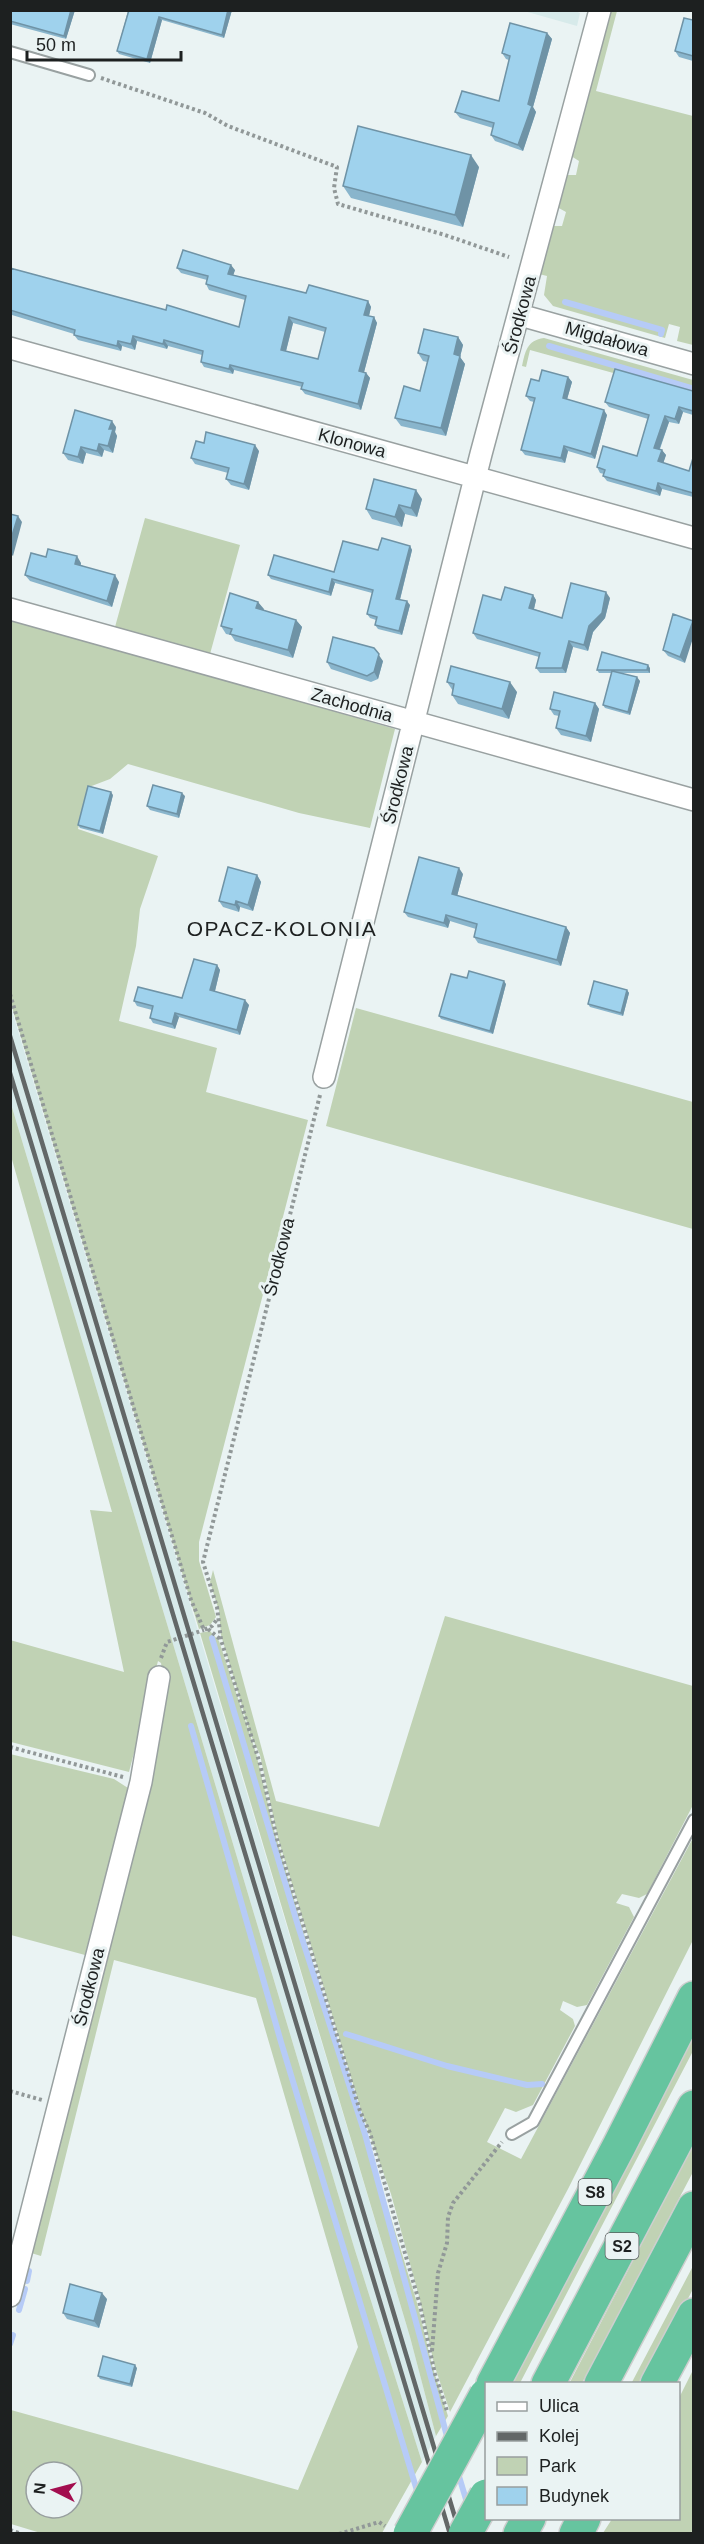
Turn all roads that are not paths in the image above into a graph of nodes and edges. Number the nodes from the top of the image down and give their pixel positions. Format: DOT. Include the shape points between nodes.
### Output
graph roads {
  1 [pos="600,10"];
  2 [pos="10,52"];
  3 [pos="89,75"];
  4 [pos="520,315"];
  5 [pos="10,348"];
  6 [pos="693,364"];
  7 [pos="476,477"];
  8 [pos="693,538"];
  9 [pos="10,609"];
  10 [pos="413,722"];
  11 [pos="693,801"];
  12 [pos="324,1077"];
  13 [pos="159,1677"];
  14 [pos="693,1820"];
  15 [pos="693,1998"];
  16 [pos="693,2107"];
  17 [pos="512,2134"];
  18 [pos="693,2208"];
  19 [pos="12,2283"];
  20 [pos="693,2315"];
  21 [pos="494,2382"];
  22 [pos="549,2382"];
  23 [pos="602,2382"];
  24 [pos="658,2382"];
  25 [pos="485,2397"];
  26 [pos="485,2498"];
  27 [pos="528,2520"];
  28 [pos="583,2520"];
  29 [pos="398,2531"];
  30 [pos="465,2534"];
  31 [pos="520,2534"];
  32 [pos="576,2534"];
  1 -- 4 [label="street, Środkowa"];
  2 -- 3 [label="lane"];
  4 -- 6 [label="street, Migdałowa"];
  4 -- 7 [label="street, Środkowa"];
  5 -- 7 [label="street, Klonowa"];
  7 -- 8 [label="street, Klonowa"];
  7 -- 10 [label="street, Środkowa"];
  9 -- 10 [label="street, Zachodnia"];
  10 -- 11 [label="street, Zachodnia"];
  10 -- 12 [label="street, Środkowa"];
  13 -- 19 [label="street, Środkowa" via="141,1782"];
  14 -- 17 [label="lane" via="532,2122"];
  15 -- 21 [label="highway, S8"];
  16 -- 22 [label="highway, S2"];
  18 -- 23 [label="highway, S2"];
  20 -- 24 [label="highway"];
  25 -- 29 [label="highway, bridge"];
  26 -- 30 [label="highway, bridge"];
  27 -- 31 [label="highway"];
  28 -- 32 [label="highway"];
}
